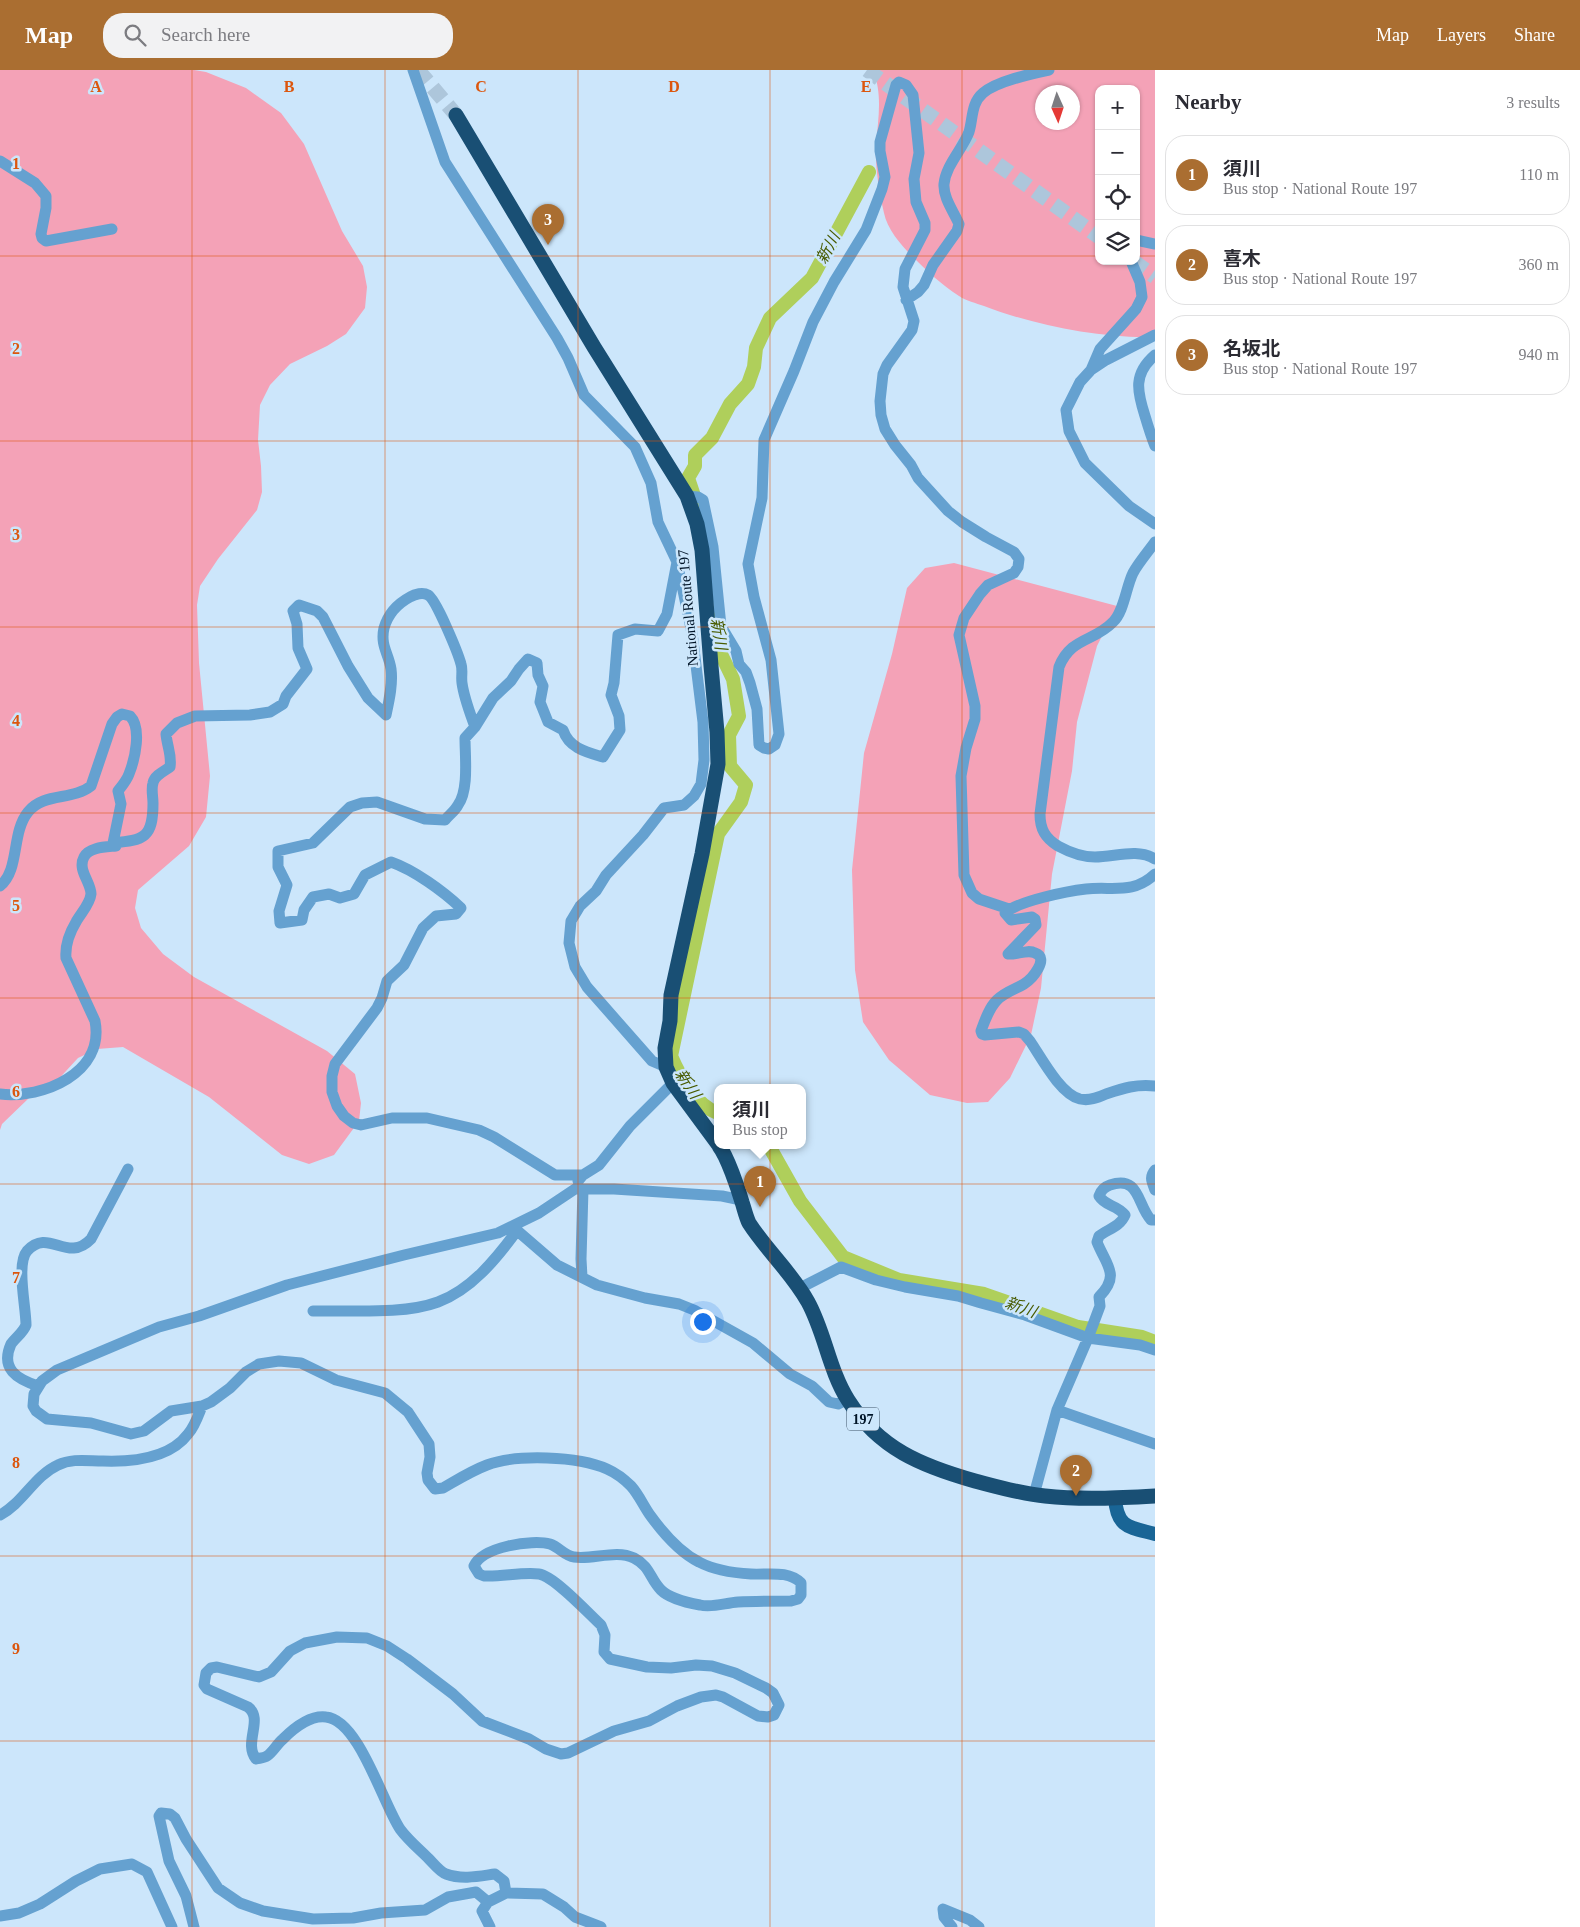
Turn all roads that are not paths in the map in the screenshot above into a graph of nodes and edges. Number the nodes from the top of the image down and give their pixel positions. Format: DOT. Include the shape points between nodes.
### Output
graph roads {
  1 [pos="413,70"];
  2 [pos="1048,70"];
  3 [pos="456,115"];
  4 [pos="0,161"];
  5 [pos="112,229"];
  6 [pos="1140,241"];
  7 [pos="1155,244"];
  8 [pos="1133,265"];
  9 [pos="906,300"];
  10 [pos="1155,335"];
  11 [pos="1155,355"];
  12 [pos="1091,370"];
  13 [pos="1155,446"];
  14 [pos="1155,524"];
  15 [pos="1155,542"];
  16 [pos="678,562"];
  17 [pos="715,627"];
  18 [pos="475,727"];
  19 [pos="113,843"];
  20 [pos="1155,859"];
  21 [pos="1155,874"];
  22 [pos="0,886"];
  23 [pos="1009,909"];
  24 [pos="666,1067"];
  25 [pos="673,1083"];
  26 [pos="1155,1086"];
  27 [pos="0,1094"];
  28 [pos="714,1139"];
  29 [pos="720,1149"];
  30 [pos="128,1169"];
  31 [pos="1155,1170"];
  32 [pos="583,1175"];
  33 [pos="579,1189"];
  34 [pos="1155,1190"];
  35 [pos="742,1200"];
  36 [pos="1155,1220"];
  37 [pos="514,1229"];
  38 [pos="582,1277"];
  39 [pos="800,1288"];
  40 [pos="313,1311"];
  41 [pos="1088,1338"];
  42 [pos="1155,1350"];
  43 [pos="38,1386"];
  44 [pos="848,1399"];
  45 [pos="202,1406"];
  46 [pos="1057,1410"];
  47 [pos="1155,1444"];
  48 [pos="1034,1495"];
  49 [pos="1155,1496"];
  50 [pos="1115,1498"];
  51 [pos="0,1515"];
  52 [pos="1155,1534"];
  53 [pos="506,1892"];
  54 [pos="488,1902"];
  55 [pos="0,1916"];
  56 [pos="172,1927"];
  57 [pos="194,1927"];
  58 [pos="490,1927"];
  59 [pos="601,1927"];
  60 [pos="952,1927"];
  61 [pos="979,1927"];
  1 -- 16 [label="street" via="445,162 557,338 584,395 635,447 651,483 658,522"];
  2 -- 9 [label="street" via="994,86 978,98 969,131 952,160 944,184 945,194 959,224 957,231 933,265 924,285"];
  3 -- 17 [label="highway, National Route 197 / 197" via="686,496 697,524"];
  4 -- 5 [label="street" via="35,183 46,196 41,234 46,241"];
  6 -- 7 [label="street"];
  8 -- 12 [label="street" via="1142,297 1136,309 1100,349"];
  9 -- 17 [label="street" via="903,286 905,269 920,242 925,223 916,202 914,179 919,140 912,95 906,85 899,82 880,142 885,177 879,196 866,230 813,322 764,440 762,498 748,564 771,660 778,710 779,734 775,745 769,749 759,745 757,708 746,672 739,664 736,651"];
  9 -- 23 [label="street" via="914,321 910,334 883,374 880,401 885,429 918,478 948,511 986,538 1014,552 1019,559 1014,573 988,585 980,594 964,618 959,634 975,706 975,719 961,776 964,875 972,893 979,899"];
  10 -- 12 [label="street"];
  11 -- 13 [label="street" via="1138,381 1138,394"];
  12 -- 14 [label="street" via="1068,403 1068,431 1085,463 1128,506"];
  15 -- 20 [label="street" via="1135,570 1114,622 1075,645 1059,667 1040,814 1043,832 1050,841 1068,852 1093,857 1140,853"];
  16 -- 18 [label="street" via="668,614 658,632 635,629 618,635 611,695 619,716 620,730 603,757 583,751 566,740 563,730 548,722 540,702 543,686 537,663 528,659 492,698"];
  16 -- 24 [label="street" via="692,633 703,722 701,784 684,805 664,808 580,906 570,921 569,943 575,967 587,987 652,1061"];
  17 -- 24 [label="highway, National Route 197 / 197" via="718,764 672,995 665,1048"];
  18 -- 19 [label="street" via="464,696 462,666 431,596 414,595 402,601 384,627 383,646 391,669 386,715 368,698 323,617 317,611 299,605 293,611 298,648 307,669 282,704 270,712 195,716 177,723 166,734 172,758 170,767 153,782 153,816 149,829 137,840"];
  18 -- 32 [label="street" via="465,738 462,799 445,820 425,819 377,802 362,803 350,807 313,843 278,851 278,868 287,885 278,911 280,924 302,920 304,910 314,897 329,894 340,898 354,894 365,875 391,862 447,895 461,908 456,914 436,916 423,928 404,965 387,981 377,1008 335,1064 332,1092 337,1106 354,1124 392,1118 427,1118 479,1130 554,1175"];
  19 -- 22 [label="street" via="122,804 118,791 129,775 138,728 126,714 117,717 112,724 91,786 83,792 41,801 28,812 16,841 8,879"];
  19 -- 27 [label="street" via="116,846 89,851 84,856 83,873 91,895 65,949 66,958 95,1020 94,1048 72,1077 62,1083 28,1094"];
  21 -- 23 [label="street" via="1134,888 1087,889"];
  23 -- 26 [label="street" via="1005,913 1011,920 1032,917 1036,925 1008,954 1038,953 1040,963 1026,983 998,999 991,1007 982,1034 1024,1034 1063,1088 1081,1100 1091,1100 1131,1085"];
  24 -- 25 [label="highway, National Route 197 / 197"];
  25 -- 28 [label="highway, National Route 197 / 197"];
  25 -- 32 [label="street" via="630,1126 599,1165"];
  29 -- 35 [label="highway, National Route 197 / 197"];
  30 -- 43 [label="street" via="86,1245 71,1250 46,1242 25,1253 22,1277 26,1325 8,1349 7,1365 10,1372 21,1380"];
  31 -- 34 [label="street" via="1151,1180"];
  32 -- 33 [label="street" via="576,1183"];
  33 -- 35 [label="street" via="722,1196"];
  33 -- 37 [label="street"];
  33 -- 38 [label="street"];
  35 -- 39 [label="highway, National Route 197 / 197" via="748,1221"];
  36 -- 41 [label="street" via="1145,1213 1139,1196 1129,1185 1111,1184 1100,1192 1102,1200 1120,1208 1125,1215 1116,1227 1099,1236 1097,1242 1111,1278 1107,1290 1099,1297 1100,1306"];
  37 -- 38 [label="street" via="557,1265"];
  37 -- 40 [label="street" via="483,1271 439,1302 396,1310"];
  37 -- 43 [label="street" via="287,1285 159,1327 57,1370"];
  38 -- 44 [label="street" via="597,1285 694,1310 753,1344 829,1402 838,1404"];
  39 -- 41 [label="street" via="841,1267 876,1280 981,1302"];
  39 -- 44 [label="highway, National Route 197 / 197"];
  41 -- 42 [label="street"];
  41 -- 46 [label="street"];
  43 -- 45 [label="street" via="33,1406 40,1416 91,1423 131,1434 144,1431 171,1411"];
  44 -- 48 [label="highway, National Route 197 / 197" via="872,1430 894,1449 918,1462 989,1485"];
  45 -- 51 [label="street" via="188,1434 160,1455 133,1460 78,1460 59,1464"];
  45 -- 53 [label="street" via="218,1398 259,1364 301,1363 336,1380 386,1393 408,1412 428,1444 428,1480 435,1489 488,1465 515,1459 592,1464 624,1479 662,1531 690,1557 722,1570 781,1574 796,1578 801,1583 802,1595 791,1601 704,1606 665,1594 648,1569 625,1555 573,1557 542,1542 510,1546 481,1556 474,1566 484,1576 540,1574 558,1584 600,1625 605,1635 604,1652 610,1659 647,1667 712,1666 766,1688 779,1705 774,1715 762,1717 723,1697 701,1697 568,1753 554,1753 530,1738 482,1720 407,1659 367,1638 336,1637 305,1643 290,1651 272,1672 259,1677 217,1667 206,1673 204,1685 207,1689 253,1711 251,1746 256,1758 266,1757 304,1723 327,1716 349,1733 364,1754 392,1815 410,1840 445,1874 464,1878 495,1874 504,1881"];
  46 -- 47 [label="street"];
  46 -- 48 [label="street"];
  48 -- 50 [label="highway, National Route 197 / 197"];
  49 -- 50 [label="highway, National Route 197 / 197"];
  50 -- 52 [label="main road" via="1120,1522"];
  53 -- 54 [label="street"];
  53 -- 59 [label="street" via="543,1894 575,1917"];
  54 -- 57 [label="street" via="476,1892 448,1897 425,1910 354,1918 313,1919 263,1911 240,1903 218,1888 175,1818 161,1813 160,1827 169,1861 186,1896"];
  54 -- 58 [label="street" via="482,1911"];
  55 -- 56 [label="street" via="19,1913 40,1904 100,1869 132,1864 147,1872"];
  60 -- 61 [label="street" via="944,1917 943,1909"];
}
